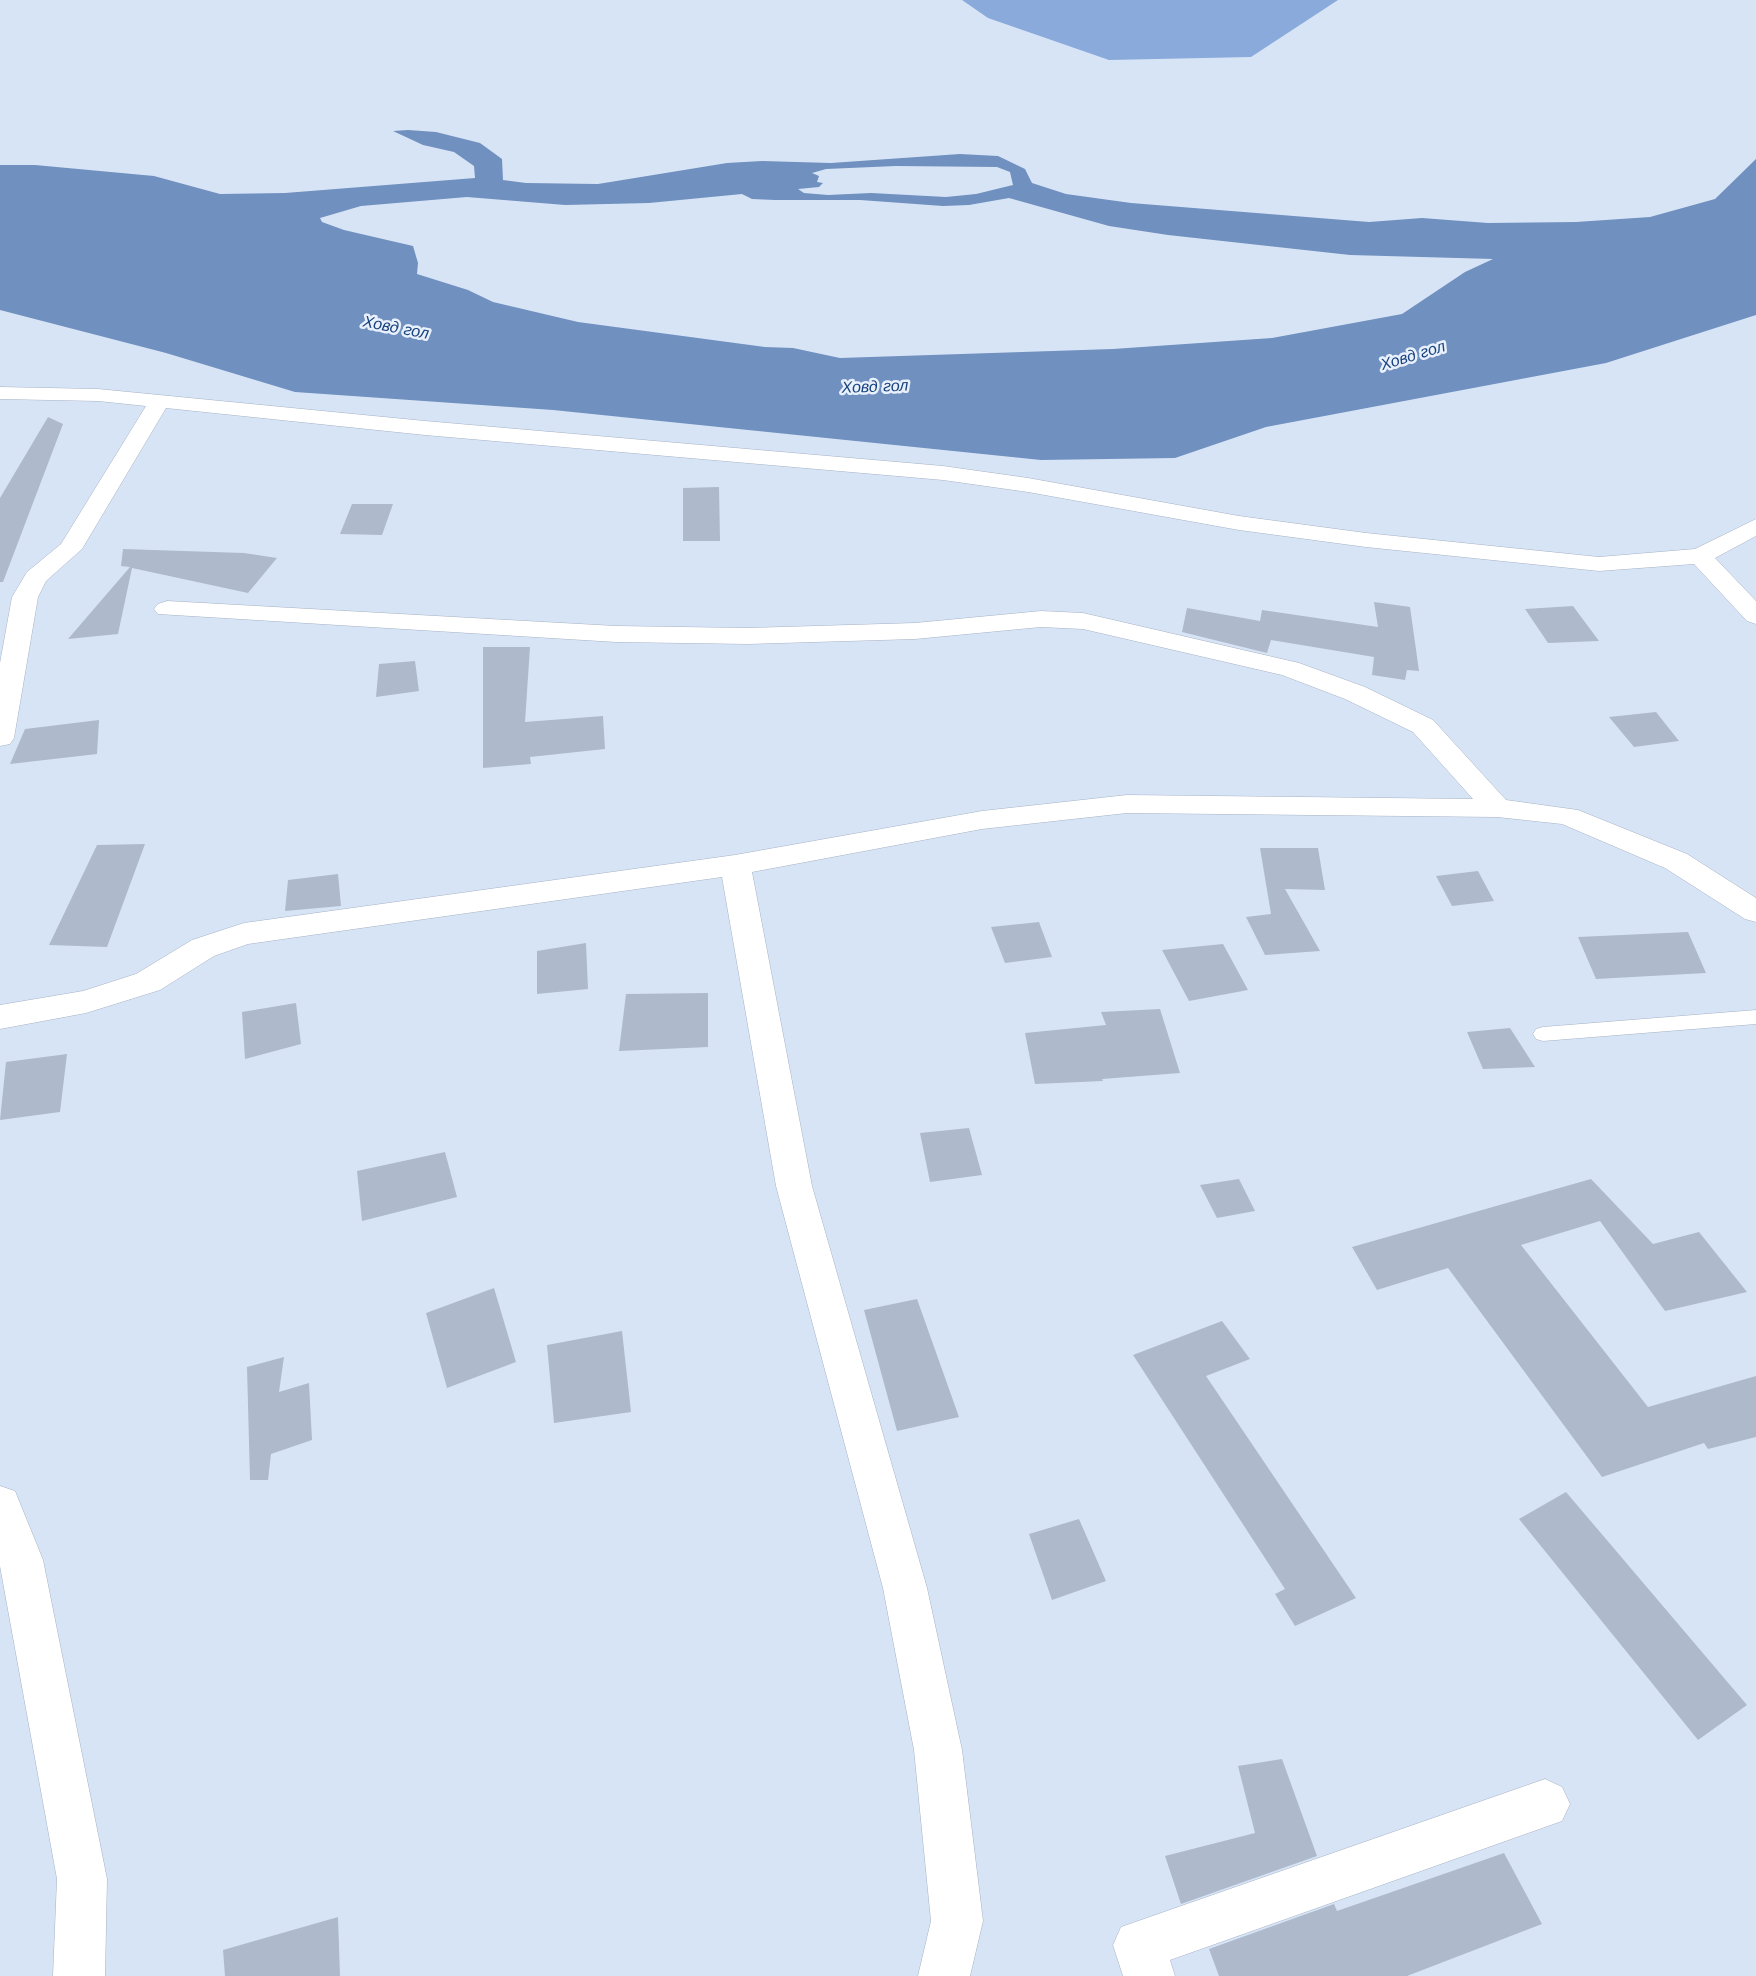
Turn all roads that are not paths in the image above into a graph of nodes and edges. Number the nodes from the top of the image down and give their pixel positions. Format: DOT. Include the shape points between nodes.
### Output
graph roads {
  1 [pos="0,393"];
  2 [pos="160,401"];
  3 [pos="1756,526"];
  4 [pos="1700,556"];
  5 [pos="167,609"];
  6 [pos="1756,616"];
  7 [pos="0,738"];
  8 [pos="1497,808"];
  9 [pos="735,866"];
  10 [pos="1756,912"];
  11 [pos="0,1017"];
  12 [pos="1756,1017"];
  13 [pos="1543,1034"];
  14 [pos="0,1505"];
  15 [pos="1545,1804"];
  16 [pos="79,1976"];
  17 [pos="944,1976"];
  18 [pos="1149,1976"];
  1 -- 2 [label="street"];
  2 -- 4 [label="street" via="943,473 1239,523 1599,564"];
  2 -- 7 [label="street" via="70,549 36,577 25,597"];
  3 -- 4 [label="street"];
  4 -- 6 [label="street"];
  5 -- 8 [label="street" via="616,634 736,636 915,631 1041,619 1083,621 1290,669 1355,693 1423,726"];
  8 -- 9 [label="street" via="1127,804 982,820"];
  8 -- 10 [label="street" via="1568,816 1676,861"];
  9 -- 11 [label="street" via="244,934 203,948 148,982 86,1002"];
  9 -- 17 [label="street" via="794,1186 904,1588 938,1750 957,1921"];
  12 -- 13 [label="lane"];
  14 -- 16 [label="street" via="21,1560 82,1879"];
  15 -- 18 [label="street" via="1139,1945"];
}
